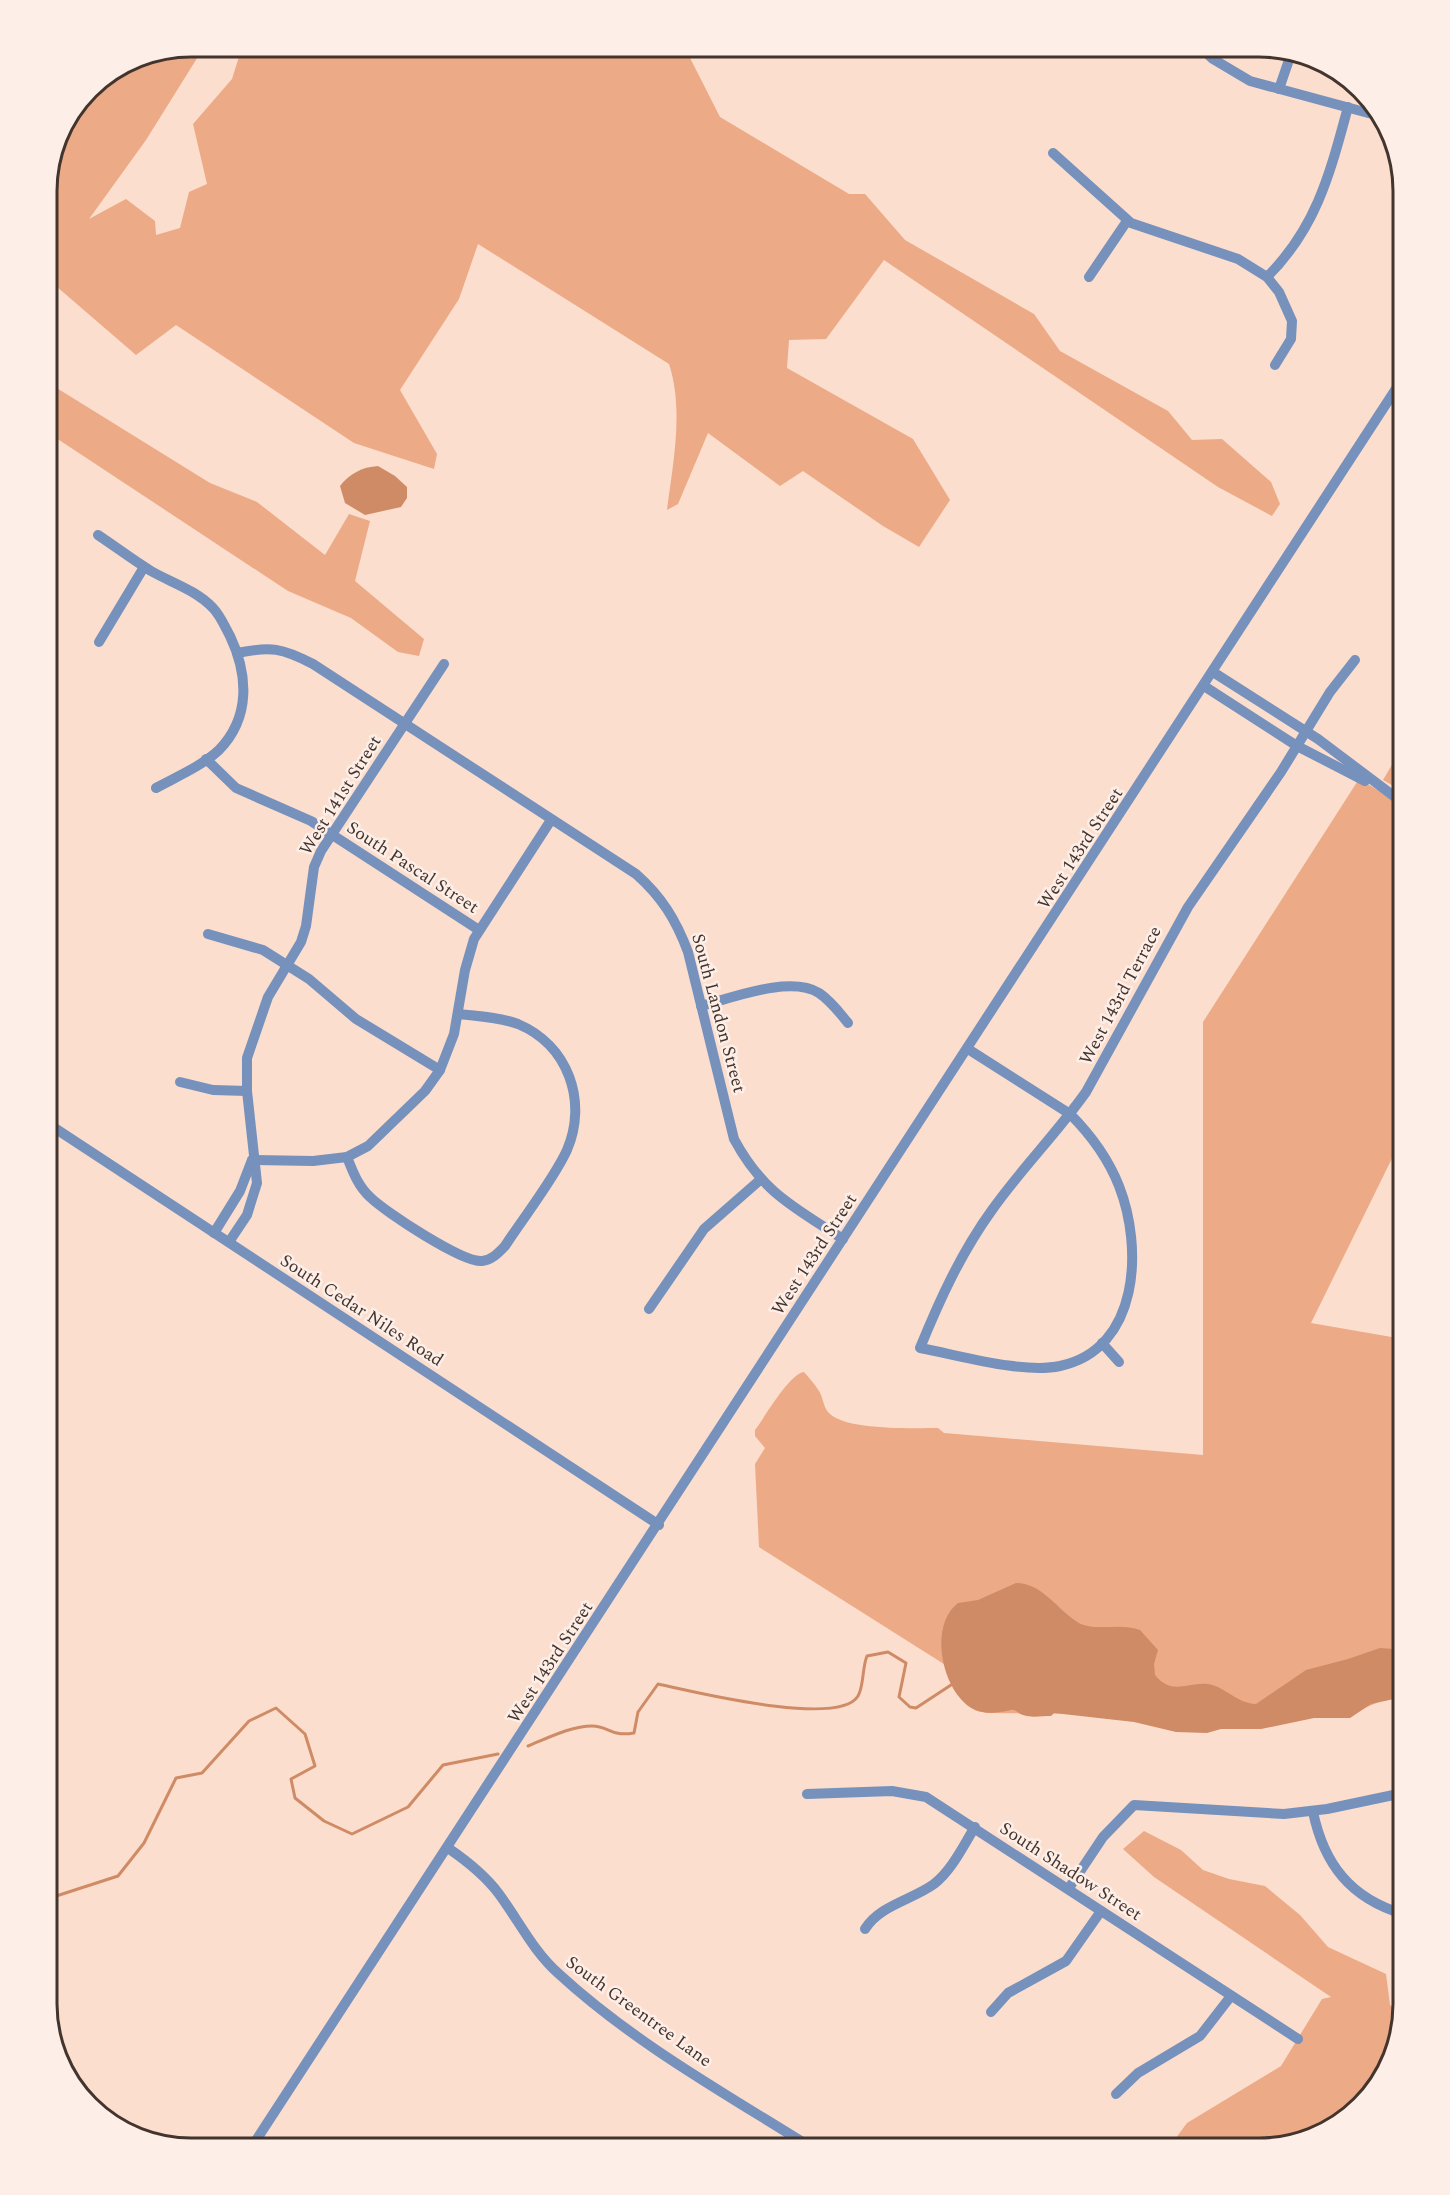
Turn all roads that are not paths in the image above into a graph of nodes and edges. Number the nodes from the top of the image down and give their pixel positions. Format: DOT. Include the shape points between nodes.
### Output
graph roads {
  1 [pos="1211,57"];
  2 [pos="1289,61"];
  3 [pos="1279,89"];
  4 [pos="1348,107"];
  5 [pos="1367,113"];
  6 [pos="1053,153"];
  7 [pos="1127,221"];
  8 [pos="1089,277"];
  9 [pos="1267,277"];
  10 [pos="1275,365"];
  11 [pos="1393,395"];
  12 [pos="98,535"];
  13 [pos="144,567"];
  14 [pos="99,642"];
  15 [pos="237,653"];
  16 [pos="1355,660"];
  17 [pos="444,664"];
  18 [pos="1213,672"];
  19 [pos="1204,686"];
  20 [pos="405,723"];
  21 [pos="1305,730"];
  22 [pos="1297,746"];
  23 [pos="206,759"];
  24 [pos="1379,787"];
  25 [pos="156,788"];
  26 [pos="1393,796"];
  27 [pos="551,820"];
  28 [pos="332,834"];
  29 [pos="479,930"];
  30 [pos="208,934"];
  31 [pos="288,965"];
  32 [pos="701,1006"];
  33 [pos="459,1014"];
  34 [pos="848,1023"];
  35 [pos="968,1049"];
  36 [pos="440,1070"];
  37 [pos="180,1082"];
  38 [pos="247,1091"];
  39 [pos="1070,1114"];
  40 [pos="57,1130"];
  41 [pos="347,1157"];
  42 [pos="252,1160"];
  43 [pos="760,1180"];
  44 [pos="214,1233"];
  45 [pos="843,1239"];
  46 [pos="229,1242"];
  47 [pos="649,1309"];
  48 [pos="1102,1343"];
  49 [pos="1119,1362"];
  50 [pos="659,1524"];
  51 [pos="807,1794"];
  52 [pos="1393,1795"];
  53 [pos="1312,1812"];
  54 [pos="975,1827"];
  55 [pos="448,1848"];
  56 [pos="1069,1888"];
  57 [pos="1393,1909"];
  58 [pos="1101,1911"];
  59 [pos="865,1929"];
  60 [pos="1231,1996"];
  61 [pos="991,2012"];
  62 [pos="1298,2039"];
  63 [pos="1116,2094"];
  64 [pos="258,2138"];
  65 [pos="796,2138"];
  1 -- 3 [label="street" via="1241,77"];
  2 -- 3 [label="street"];
  3 -- 4 [label="street"];
  4 -- 5 [label="street"];
  4 -- 9 [label="street" via="1329,180 1312,220"];
  6 -- 7 [label="street"];
  7 -- 8 [label="street"];
  7 -- 9 [label="street" via="1238,260"];
  9 -- 10 [label="street" via="1279,292 1292,321 1291,339"];
  11 -- 18 [label="street, West 143rd Street"];
  12 -- 13 [label="street"];
  13 -- 14 [label="street"];
  13 -- 15 [label="street" via="214,609"];
  15 -- 20 [label="street, South Landon Street" via="264,647 289,651"];
  15 -- 23 [label="street" via="245,684 243,701 231,733 218,751"];
  16 -- 21 [label="street, West 143rd Terrace"];
  17 -- 20 [label="street, West 141st Street"];
  18 -- 19 [label="street, West 143rd Street"];
  18 -- 21 [label="street"];
  19 -- 22 [label="street"];
  19 -- 35 [label="street, West 143rd Street"];
  20 -- 27 [label="street, South Landon Street"];
  20 -- 28 [label="street, West 141st Street"];
  21 -- 22 [label="street, West 143rd Terrace"];
  21 -- 24 [label="street"];
  22 -- 24 [label="street"];
  22 -- 39 [label="street, West 143rd Terrace" via="1184,914 1109,1054"];
  23 -- 25 [label="street"];
  23 -- 28 [label="street, South Pascal Street" via="246,794 311,820"];
  24 -- 26 [label="street"];
  27 -- 29 [label="street"];
  27 -- 32 [label="street, South Landon Street" via="654,889 680,928"];
  28 -- 29 [label="street, South Pascal Street"];
  28 -- 31 [label="street, West 141st Street" via="314,867 306,926"];
  29 -- 33 [label="street" via="468,954"];
  30 -- 31 [label="street" via="263,950"];
  31 -- 36 [label="street" via="356,1019"];
  31 -- 38 [label="street, West 141st Street" via="268,997 253,1038 247,1058"];
  32 -- 34 [label="street" via="770,988 799,987 817,992"];
  32 -- 43 [label="street, South Landon Street" via="734,1139"];
  33 -- 36 [label="street"];
  33 -- 41 [label="street" via="504,1020 532,1032 557,1052 574,1089 575,1120 566,1152 505,1246 482,1261 460,1256 369,1196 357,1182"];
  35 -- 39 [label="street"];
  35 -- 45 [label="street, West 143rd Street"];
  36 -- 41 [label="street" via="406,1112 368,1146"];
  37 -- 38 [label="street" via="213,1090"];
  38 -- 42 [label="street, West 141st Street"];
  39 -- 48 [label="street" via="1106,1159 1119,1186 1129,1228 1128,1301"];
  39 -- 48 [label="street, West 143rd Terrace" via="978,1230 949,1281 920,1348 1037,1368 1075,1361"];
  40 -- 44 [label="street, South Cedar Niles Road"];
  41 -- 42 [label="street"];
  42 -- 44 [label="street, West 141st Street" via="240,1191"];
  42 -- 46 [label="street, West 141st Street" via="257,1183 252,1203"];
  43 -- 45 [label="street, South Landon Street"];
  43 -- 47 [label="street" via="704,1229"];
  44 -- 46 [label="street, South Cedar Niles Road"];
  45 -- 50 [label="street, West 143rd Street"];
  46 -- 50 [label="street, South Cedar Niles Road"];
  48 -- 49 [label="street"];
  50 -- 55 [label="street, West 143rd Street"];
  51 -- 54 [label="street, South Shadow Street" via="915,1793"];
  52 -- 53 [label="street"];
  53 -- 56 [label="street" via="1249,1813 1134,1805 1103,1837"];
  53 -- 57 [label="street" via="1324,1852 1340,1875"];
  54 -- 56 [label="street, South Shadow Street"];
  54 -- 59 [label="street" via="942,1877 878,1914"];
  55 -- 64 [label="street, West 143rd Street"];
  55 -- 65 [label="street, South Greentree Lane" via="492,1886 533,1947 561,1976 675,2061"];
  56 -- 58 [label="street, South Shadow Street"];
  58 -- 60 [label="street, South Shadow Street"];
  58 -- 61 [label="street" via="1066,1961 1008,1993"];
  60 -- 62 [label="street, South Shadow Street"];
  60 -- 63 [label="street" via="1200,2036 1138,2073"];
}
